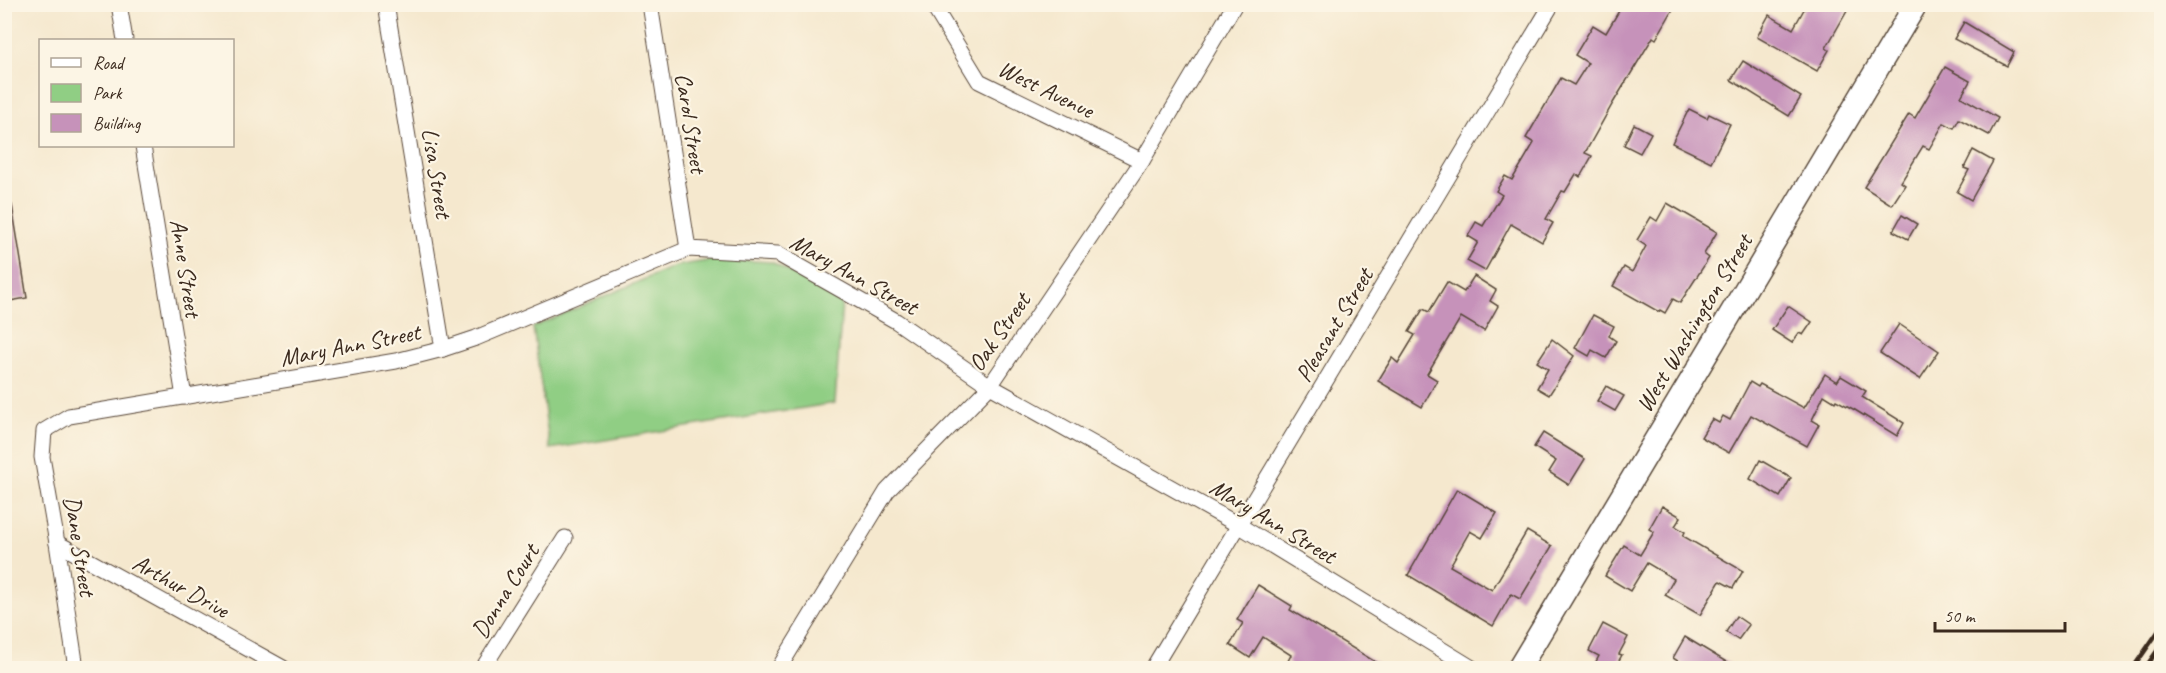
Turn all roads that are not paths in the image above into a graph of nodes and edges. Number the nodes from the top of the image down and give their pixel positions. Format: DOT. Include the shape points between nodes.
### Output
graph roads {
  1 [pos="119,4"];
  2 [pos="386,4"];
  3 [pos="650,4"];
  4 [pos="932,4"];
  5 [pos="1236,4"];
  6 [pos="1552,4"];
  7 [pos="1916,4"];
  8 [pos="125,39"];
  9 [pos="143,147"];
  10 [pos="1142,161"];
  11 [pos="688,249"];
  12 [pos="443,350"];
  13 [pos="990,386"];
  14 [pos="184,397"];
  15 [pos="44,431"];
  16 [pos="1240,526"];
  17 [pos="565,538"];
  18 [pos="57,543"];
  19 [pos="76,669"];
  20 [pos="283,669"];
  21 [pos="483,669"];
  22 [pos="779,669"];
  23 [pos="1153,669"];
  24 [pos="1472,669"];
  25 [pos="1519,669"];
  1 -- 8 [label="street"];
  2 -- 12 [label="street, Lisa Street"];
  3 -- 11 [label="street, Carol Street"];
  4 -- 10 [label="street, West Avenue" via="979,81"];
  5 -- 10 [label="street, Oak Street"];
  6 -- 16 [label="street, Pleasant Street"];
  7 -- 25 [label="main road, West Washington Street"];
  9 -- 14 [label="street, Anne Street"];
  10 -- 13 [label="street, Oak Street"];
  11 -- 12 [label="street, Mary Ann Street"];
  11 -- 13 [label="street, Mary Ann Street" via="778,254 896,321"];
  12 -- 14 [label="street, Mary Ann Street"];
  13 -- 16 [label="street, Mary Ann Street"];
  13 -- 22 [label="street, Oak Street" via="888,492"];
  14 -- 15 [label="street, Mary Ann Street" via="69,416"];
  15 -- 18 [label="street, Dane Street" via="42,458"];
  16 -- 23 [label="street, Pleasant Street"];
  16 -- 24 [label="street, Mary Ann Street"];
  17 -- 21 [label="street, Donna Court"];
  18 -- 19 [label="street, Dane Street"];
  18 -- 20 [label="street, Arthur Drive"];
}
